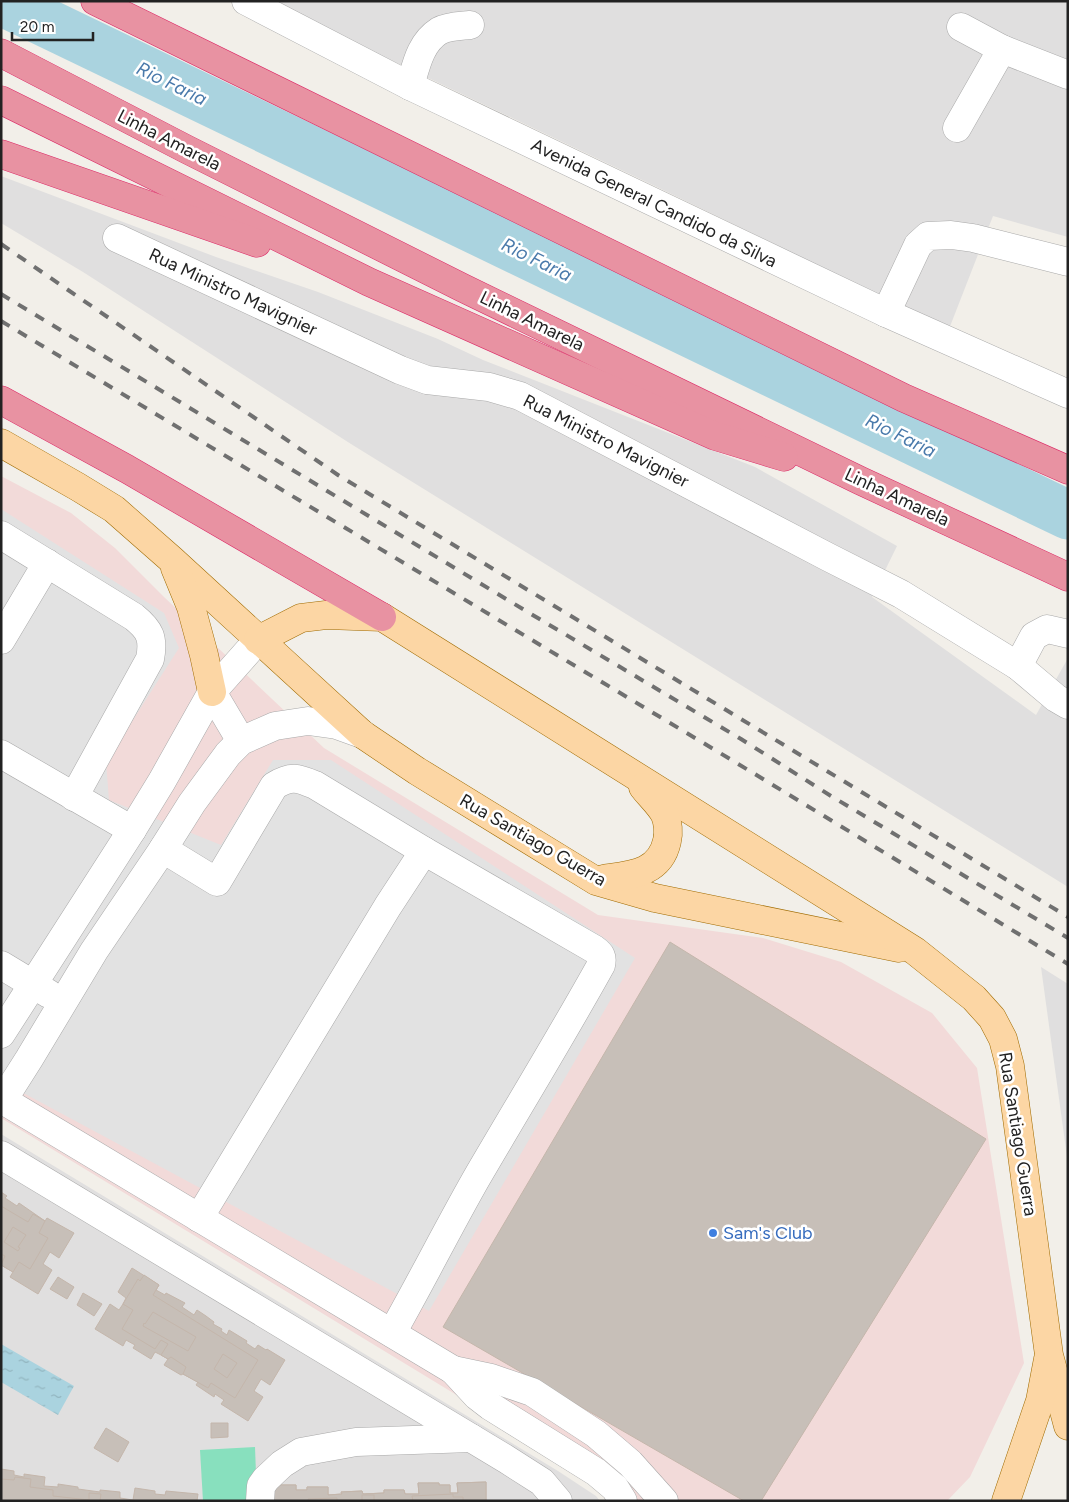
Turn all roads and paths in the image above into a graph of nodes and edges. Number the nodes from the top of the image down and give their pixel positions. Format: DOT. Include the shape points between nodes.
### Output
graph roads {
  1 [pos="95,1"];
  2 [pos="246,1"];
  3 [pos="470,24"];
  4 [pos="961,27"];
  5 [pos="1002,49"];
  6 [pos="1,53"];
  7 [pos="1068,75"];
  8 [pos="410,86"];
  9 [pos="1,100"];
  10 [pos="957,128"];
  11 [pos="1,154"];
  12 [pos="117,238"];
  13 [pos="1068,262"];
  14 [pos="370,282"];
  15 [pos="886,313"];
  16 [pos="1068,394"];
  17 [pos="1,400"];
  18 [pos="1,443"];
  19 [pos="1068,470"];
  20 [pos="862,481"];
  21 [pos="1,535"];
  22 [pos="172,560"];
  23 [pos="47,563"];
  24 [pos="1068,577"];
  25 [pos="382,617"];
  26 [pos="1068,634"];
  27 [pos="1,640"];
  28 [pos="258,640"];
  29 [pos="1018,666"];
  30 [pos="212,692"];
  31 [pos="1068,705"];
  32 [pos="362,734"];
  33 [pos="241,741"];
  34 [pos="1,754"];
  35 [pos="631,773"];
  36 [pos="74,796"];
  37 [pos="132,830"];
  38 [pos="163,849"];
  39 [pos="424,851"];
  40 [pos="101,879"];
  41 [pos="596,881"];
  42 [pos="130,897"];
  43 [pos="67,933"];
  44 [pos="94,951"];
  45 [pos="915,951"];
  46 [pos="1,965"];
  47 [pos="33,984"];
  48 [pos="63,1003"];
  49 [pos="1,1034"];
  50 [pos="1,1041"];
  51 [pos="29,1059"];
  52 [pos="2,1099"];
  53 [pos="1,1155"];
  54 [pos="199,1218"];
  55 [pos="392,1333"];
  56 [pos="1049,1355"];
  57 [pos="453,1370"];
  58 [pos="1068,1426"];
  59 [pos="471,1438"];
  60 [pos="1017,1468"];
  61 [pos="260,1501"];
  62 [pos="558,1501"];
  63 [pos="623,1501"];
  64 [pos="664,1501"];
  65 [pos="998,1501"];
  66 [pos="1006,1501"];
  1 -- 19 [label="highway" via="904,398"];
  2 -- 8 [label="street, Avenida General Candido da Silva"];
  3 -- 8 [label="street" via="440,31 429,40 420,53"];
  4 -- 5 [label="street"];
  5 -- 7 [label="street"];
  5 -- 10 [label="street"];
  6 -- 20 [label="highway, Linha Amarela" via="454,284"];
  8 -- 15 [label="street, Avenida General Candido da Silva"];
  9 -- 14 [label="highway"];
  11 -- 14 [label="highway"];
  12 -- 29 [label="street, Rua Ministro Mavignier" via="400,370 427,380 489,387 520,396 901,594"];
  13 -- 15 [label="street" via="973,238 928,236 918,246"];
  14 -- 20 [label="highway" via="715,436"];
  15 -- 16 [label="street, Avenida General Candido da Silva"];
  17 -- 25 [label="highway"];
  18 -- 22 [label="main road, Rua Santiago Guerra" via="114,510"];
  20 -- 24 [label="highway, Linha Amarela"];
  21 -- 23 [label="street"];
  22 -- 28 [label="main road, Rua Santiago Guerra"];
  22 -- 30 [label="main road" via="191,606"];
  23 -- 27 [label="street"];
  23 -- 36 [label="street" via="134,617 151,636 148,664"];
  25 -- 28 [label="main road" via="326,615 301,618"];
  25 -- 35 [label="main road, Rua Santiago Guerra"];
  26 -- 29 [label="street" via="1047,629 1034,636"];
  28 -- 30 [label="street"];
  28 -- 32 [label="main road, Rua Santiago Guerra"];
  29 -- 31 [label="street, Rua Ministro Mavignier"];
  30 -- 33 [label="street"];
  30 -- 37 [label="street"];
  32 -- 33 [label="street" via="337,725 308,721 275,726"];
  32 -- 41 [label="main road, Rua Santiago Guerra" via="417,772"];
  33 -- 38 [label="street" via="192,803"];
  34 -- 36 [label="street"];
  35 -- 41 [label="main road" via="665,814 669,834 665,852 653,866 639,873"];
  35 -- 45 [label="main road, Rua Santiago Guerra"];
  36 -- 37 [label="street"];
  37 -- 40 [label="street"];
  38 -- 39 [label="street" via="217,882 274,786 284,780 298,778"];
  38 -- 42 [label="street"];
  39 -- 54 [label="street"];
  39 -- 55 [label="street" via="594,949 602,955 602,960"];
  40 -- 42 [label="street"];
  40 -- 43 [label="street"];
  41 -- 45 [label="main road, Rua Santiago Guerra" via="656,898"];
  42 -- 44 [label="street"];
  43 -- 44 [label="street"];
  43 -- 47 [label="street"];
  44 -- 48 [label="street"];
  45 -- 56 [label="main road, Rua Santiago Guerra" via="974,998 992,1018 1003,1039 1010,1066"];
  46 -- 47 [label="street"];
  47 -- 48 [label="street"];
  47 -- 49 [label="street"];
  48 -- 51 [label="street"];
  50 -- 51 [label="street"];
  51 -- 52 [label="street"];
  52 -- 54 [label="street"];
  53 -- 59 [label="street"];
  54 -- 55 [label="street"];
  55 -- 57 [label="street"];
  56 -- 58 [label="main road, Rua Santiago Guerra"];
  56 -- 60 [label="main road, Rua Santiago Guerra" via="1040,1401"];
  57 -- 63 [label="street" via="490,1406 596,1472 615,1488"];
  57 -- 64 [label="street" via="532,1392 596,1434"];
  59 -- 61 [label="street" via="356,1442 301,1452 266,1479 261,1486"];
  59 -- 62 [label="street" via="542,1482"];
  60 -- 65 [label="main road"];
  60 -- 66 [label="main road"];
}
